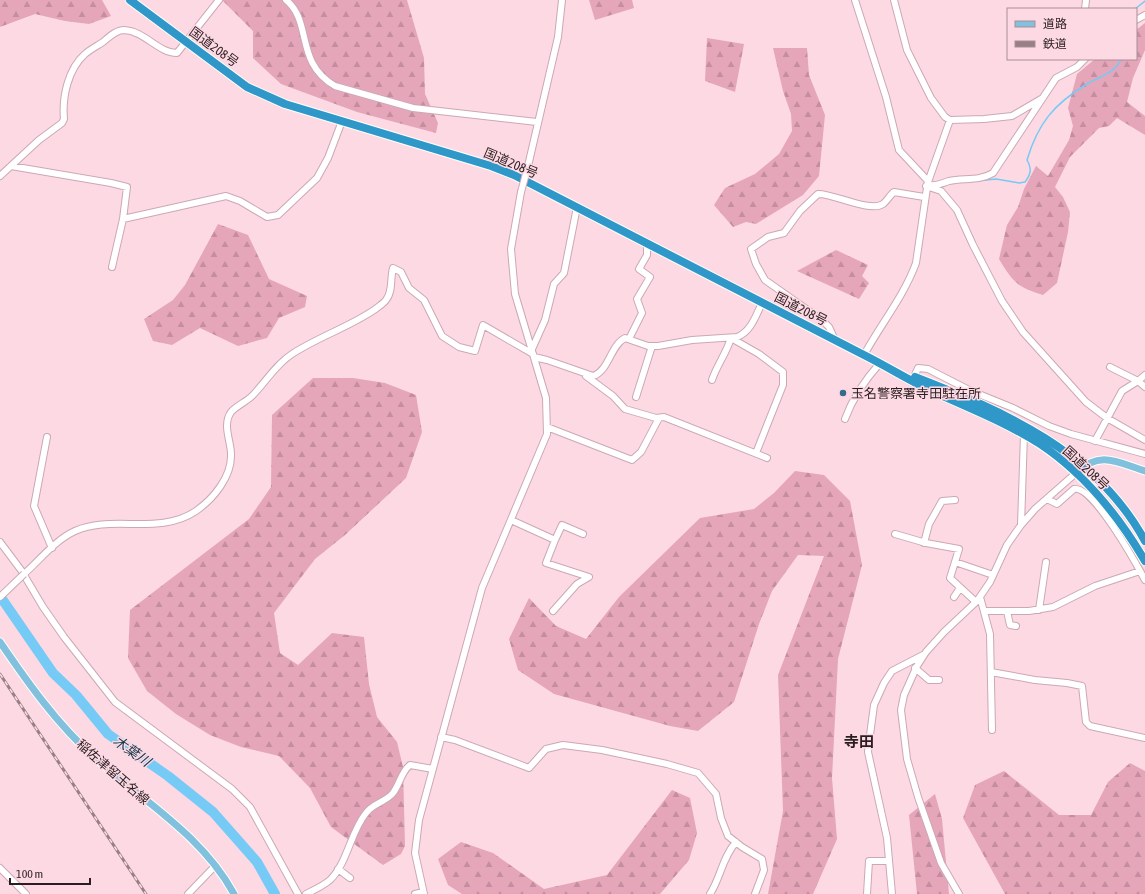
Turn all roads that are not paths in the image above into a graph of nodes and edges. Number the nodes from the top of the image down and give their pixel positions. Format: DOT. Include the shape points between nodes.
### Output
graph roads {
  1 [pos="130,0"];
  2 [pos="219,0"];
  3 [pos="286,0"];
  4 [pos="562,0"];
  5 [pos="855,0"];
  6 [pos="895,1"];
  7 [pos="187,42"];
  8 [pos="1084,60"];
  9 [pos="1041,99"];
  10 [pos="950,120"];
  11 [pos="342,121"];
  12 [pos="537,122"];
  13 [pos="11,166"];
  14 [pos="0,176"];
  15 [pos="927,184"];
  16 [pos="924,197"];
  17 [pos="577,207"];
  18 [pos="123,219"];
  19 [pos="647,243"];
  20 [pos="112,267"];
  21 [pos="762,303"];
  22 [pos="731,338"];
  23 [pos="629,340"];
  24 [pos="835,340"];
  25 [pos="652,346"];
  26 [pos="533,354"];
  27 [pos="864,355"];
  28 [pos="880,363"];
  29 [pos="1110,367"];
  30 [pos="585,374"];
  31 [pos="1145,375"];
  32 [pos="914,377"];
  33 [pos="712,380"];
  34 [pos="1138,380"];
  35 [pos="1145,388"];
  36 [pos="636,397"];
  37 [pos="1013,408"];
  38 [pos="1010,416"];
  39 [pos="660,418"];
  40 [pos="1107,418"];
  41 [pos="845,419"];
  42 [pos="547,427"];
  43 [pos="1024,434"];
  44 [pos="47,438"];
  45 [pos="1145,440"];
  46 [pos="1095,441"];
  47 [pos="756,453"];
  48 [pos="1145,454"];
  49 [pos="767,458"];
  50 [pos="1082,466"];
  51 [pos="1145,472"];
  52 [pos="1076,473"];
  53 [pos="1047,499"];
  54 [pos="955,500"];
  55 [pos="511,520"];
  56 [pos="1020,525"];
  57 [pos="582,534"];
  58 [pos="895,534"];
  59 [pos="556,540"];
  60 [pos="1145,541"];
  61 [pos="0,542"];
  62 [pos="924,543"];
  63 [pos="52,548"];
  64 [pos="1145,561"];
  65 [pos="955,562"];
  66 [pos="1046,562"];
  67 [pos="1140,571"];
  68 [pos="993,575"];
  69 [pos="1145,580"];
  70 [pos="960,588"];
  71 [pos="0,597"];
  72 [pos="954,597"];
  73 [pos="978,599"];
  74 [pos="1039,610"];
  75 [pos="553,611"];
  76 [pos="985,611"];
  77 [pos="1007,611"];
  78 [pos="1016,626"];
  79 [pos="0,642"];
  80 [pos="924,654"];
  81 [pos="915,668"];
  82 [pos="991,672"];
  83 [pos="939,680"];
  84 [pos="992,730"];
  85 [pos="441,737"];
  86 [pos="1145,738"];
  87 [pos="432,769"];
  88 [pos="736,842"];
  89 [pos="889,861"];
  90 [pos="215,866"];
  91 [pos="0,868"];
  92 [pos="338,869"];
  93 [pos="350,878"];
  94 [pos="424,893"];
  95 [pos="26,894"];
  96 [pos="188,894"];
  97 [pos="234,894"];
  98 [pos="298,894"];
  99 [pos="306,894"];
  100 [pos="415,894"];
  101 [pos="710,894"];
  102 [pos="755,894"];
  103 [pos="867,894"];
  104 [pos="892,894"];
  105 [pos="959,894"];
  1 -- 7 [label="highway, 国道208号"];
  2 -- 7 [label="street"];
  3 -- 12 [label="street" via="295,7 310,61 324,79 335,86 413,108"];
  4 -- 12 [label="street" via="558,36"];
  5 -- 15 [label="street" via="886,97 899,150"];
  6 -- 10 [label="street" via="907,50 932,98"];
  7 -- 11 [label="highway, 国道208号" via="247,87 266,96"];
  7 -- 13 [label="street" via="177,53 173,53 133,32 124,30 112,34 84,55 77,65 65,91 62,123"];
  8 -- 9 [label="street" via="1078,67 1056,78"];
  9 -- 10 [label="street" via="1012,116"];
  9 -- 15 [label="street" via="994,173 984,178 950,181 938,186"];
  10 -- 15 [label="street"];
  11 -- 17 [label="highway, 国道208号" via="491,166"];
  11 -- 18 [label="street" via="328,158 317,178 278,216 267,217 226,196"];
  12 -- 26 [label="street, bridge" via="511,249 515,294"];
  13 -- 14 [label="street"];
  13 -- 18 [label="street" via="127,188"];
  15 -- 16 [label="street"];
  15 -- 40 [label="street" via="941,191 957,210 1002,301 1023,332 1086,402"];
  16 -- 24 [label="street" via="894,192 884,204 877,206 818,194 800,211 784,233 768,238 752,249 756,264 765,280 822,320 829,327"];
  16 -- 27 [label="street" via="916,263 912,274"];
  17 -- 19 [label="highway, 国道208号"];
  17 -- 26 [label="street" via="564,273 554,284"];
  18 -- 20 [label="street"];
  19 -- 21 [label="highway, 国道208号"];
  19 -- 23 [label="street" via="647,255 639,269 650,277 637,299 642,313"];
  21 -- 22 [label="street" via="745,333"];
  21 -- 24 [label="highway, 国道208号"];
  22 -- 25 [label="street"];
  22 -- 33 [label="street" via="727,353"];
  22 -- 47 [label="street" via="783,372 783,385"];
  23 -- 25 [label="street"];
  23 -- 30 [label="street" via="625,338 618,344 596,375"];
  24 -- 27 [label="highway, 国道208号"];
  25 -- 36 [label="street"];
  26 -- 30 [label="street"];
  26 -- 42 [label="street" via="546,398"];
  26 -- 63 [label="street" via="483,325 475,351 468,351 450,343 442,336 424,300 409,288 401,272 393,268 390,293 386,301 365,316 291,354 253,395 231,412 228,423 231,459 222,484 206,503 194,512 172,521 134,525 102,524 84,528 64,537"];
  27 -- 28 [label="highway, 国道208号"];
  28 -- 32 [label="highway, 国道208号"];
  28 -- 41 [label="street" via="862,383"];
  28 -- 43 [label="highway, 国道208号"];
  29 -- 34 [label="street"];
  30 -- 39 [label="street" via="625,409"];
  31 -- 34 [label="street"];
  32 -- 37 [label="street" via="918,368 928,369 990,400"];
  32 -- 38 [label="highway, 国道208号"];
  34 -- 35 [label="street"];
  34 -- 40 [label="street" via="1122,391"];
  37 -- 38 [label="street"];
  37 -- 46 [label="street" via="1050,426"];
  38 -- 50 [label="highway, 国道208号"];
  39 -- 42 [label="street" via="641,452 632,460"];
  39 -- 47 [label="street" via="664,417"];
  40 -- 45 [label="street"];
  40 -- 46 [label="street"];
  42 -- 55 [label="street" via="547,434"];
  43 -- 52 [label="highway, 国道208号"];
  43 -- 56 [label="street"];
  44 -- 63 [label="street" via="34,506"];
  46 -- 48 [label="street"];
  47 -- 49 [label="street"];
  50 -- 51 [label="main road" via="1103,458"];
  50 -- 52 [label="main road"];
  50 -- 60 [label="highway, 国道208号" via="1117,500 1136,524"];
  52 -- 53 [label="street"];
  52 -- 64 [label="highway, 国道208号" via="1109,506"];
  53 -- 56 [label="street"];
  53 -- 67 [label="street" via="1057,504 1074,489 1082,491 1109,520"];
  54 -- 62 [label="street" via="942,502 929,524"];
  55 -- 59 [label="street"];
  55 -- 85 [label="street" via="482,588"];
  56 -- 68 [label="street"];
  57 -- 59 [label="street" via="562,525"];
  58 -- 62 [label="street"];
  59 -- 75 [label="street" via="546,563 589,578 577,584"];
  61 -- 98 [label="street" via="60,631 114,702 243,800 250,808"];
  62 -- 65 [label="street" via="959,549"];
  63 -- 71 [label="street, bridge"];
  65 -- 68 [label="street"];
  65 -- 70 [label="street" via="950,578"];
  66 -- 74 [label="street"];
  67 -- 69 [label="street"];
  67 -- 74 [label="street" via="1095,586 1053,607"];
  68 -- 73 [label="street"];
  70 -- 72 [label="street"];
  70 -- 73 [label="street"];
  73 -- 76 [label="street"];
  73 -- 80 [label="street"];
  74 -- 77 [label="street"];
  76 -- 77 [label="street"];
  76 -- 82 [label="street" via="990,634"];
  77 -- 78 [label="street" via="1010,625"];
  79 -- 90 [label="main road, 稲佐津留玉名線" via="72,736 181,829"];
  80 -- 81 [label="street"];
  80 -- 89 [label="street" via="892,671 874,705 868,752 887,838"];
  81 -- 83 [label="street" via="929,680"];
  81 -- 105 [label="street" via="904,695 902,710 907,759 935,849"];
  82 -- 84 [label="street"];
  82 -- 86 [label="street" via="1082,686 1086,722 1090,726"];
  85 -- 87 [label="street"];
  85 -- 88 [label="street" via="529,768 546,749 563,746 602,750 698,773 716,794 728,836"];
  87 -- 92 [label="street" via="410,765 405,769 394,793 366,812"];
  87 -- 94 [label="street" via="419,820 415,853"];
  88 -- 101 [label="street" via="728,852 722,865 722,872"];
  88 -- 102 [label="street" via="762,859 764,870"];
  89 -- 103 [label="street" via="870,861"];
  89 -- 104 [label="street"];
  90 -- 96 [label="street"];
  90 -- 97 [label="main road, 稲佐津留玉名線"];
  91 -- 95 [label="street"];
  92 -- 93 [label="street"];
  92 -- 99 [label="street" via="330,880"];
  94 -- 100 [label="street"];
}
